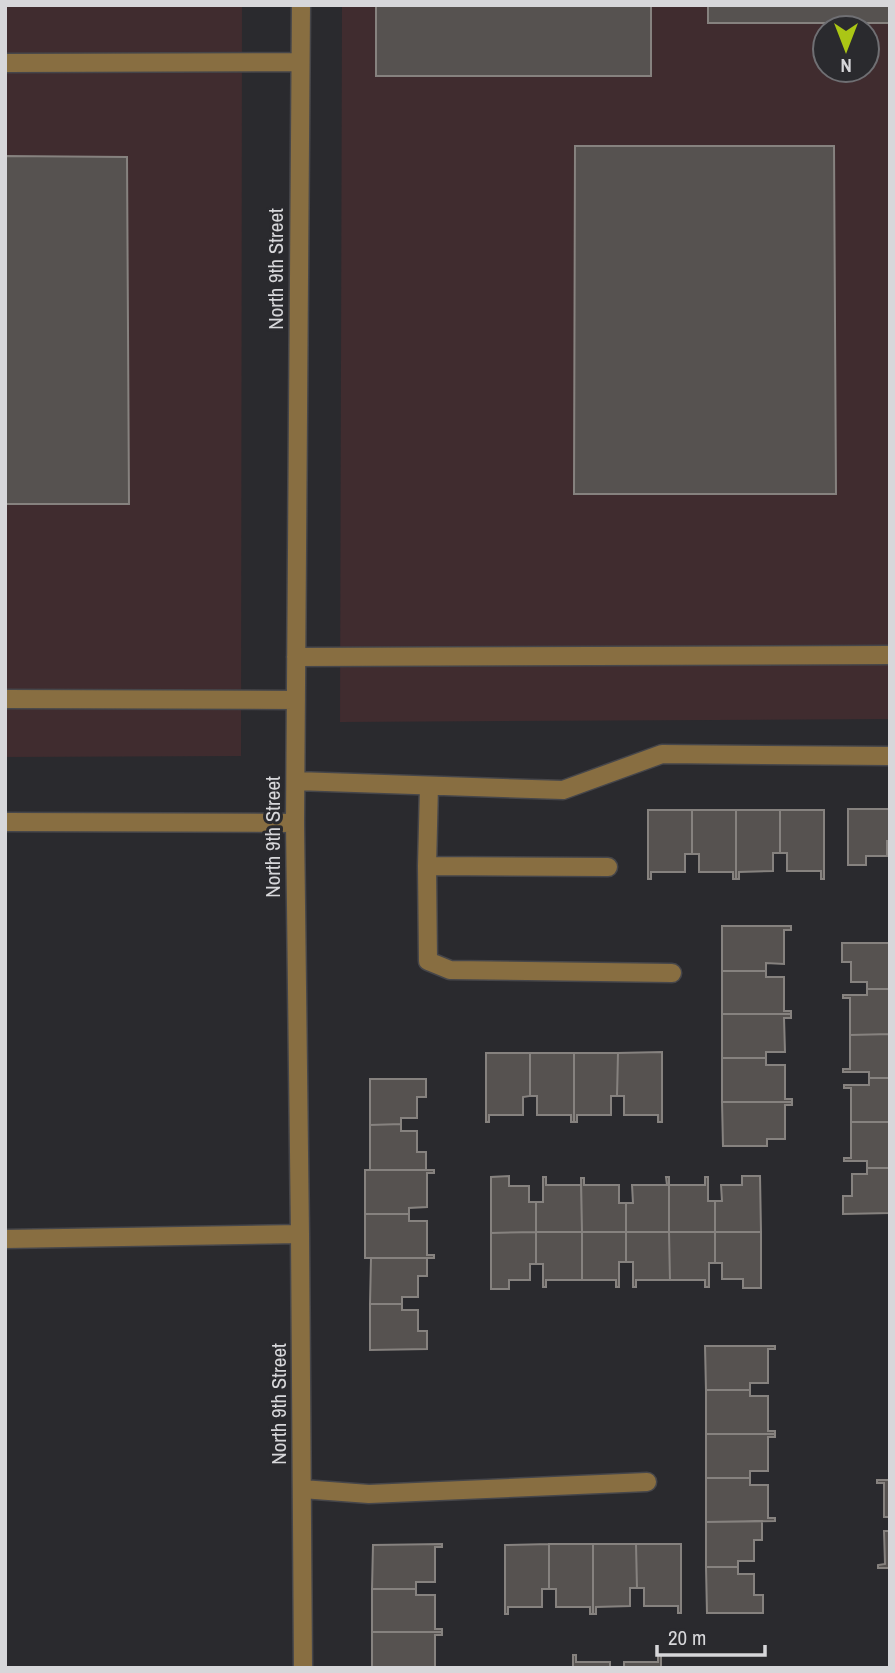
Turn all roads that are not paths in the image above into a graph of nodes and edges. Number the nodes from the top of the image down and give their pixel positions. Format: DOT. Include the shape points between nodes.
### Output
graph roads {
  1 [pos="300,5"];
  2 [pos="5,62"];
  3 [pos="300,62"];
  4 [pos="890,655"];
  5 [pos="296,657"];
  6 [pos="5,699"];
  7 [pos="296,700"];
  8 [pos="890,756"];
  9 [pos="296,781"];
  10 [pos="429,786"];
  11 [pos="5,822"];
  12 [pos="295,823"];
  13 [pos="427,866"];
  14 [pos="608,867"];
  15 [pos="672,973"];
  16 [pos="300,1234"];
  17 [pos="5,1239"];
  18 [pos="647,1482"];
  19 [pos="302,1489"];
  20 [pos="303,1668"];
  1 -- 3 [label="street, North 9th Street"];
  2 -- 3 [label="street"];
  3 -- 5 [label="street, North 9th Street"];
  4 -- 5 [label="street"];
  5 -- 7 [label="street, North 9th Street"];
  6 -- 7 [label="street"];
  7 -- 9 [label="street, North 9th Street"];
  8 -- 10 [label="street" via="662,754 564,790"];
  9 -- 10 [label="street"];
  9 -- 12 [label="street, North 9th Street"];
  10 -- 13 [label="street"];
  11 -- 12 [label="street"];
  12 -- 16 [label="street, North 9th Street"];
  13 -- 14 [label="street"];
  13 -- 15 [label="street" via="428,961 450,970"];
  16 -- 17 [label="street"];
  16 -- 19 [label="street, North 9th Street"];
  18 -- 19 [label="street" via="369,1494"];
  19 -- 20 [label="street, North 9th Street"];
}
